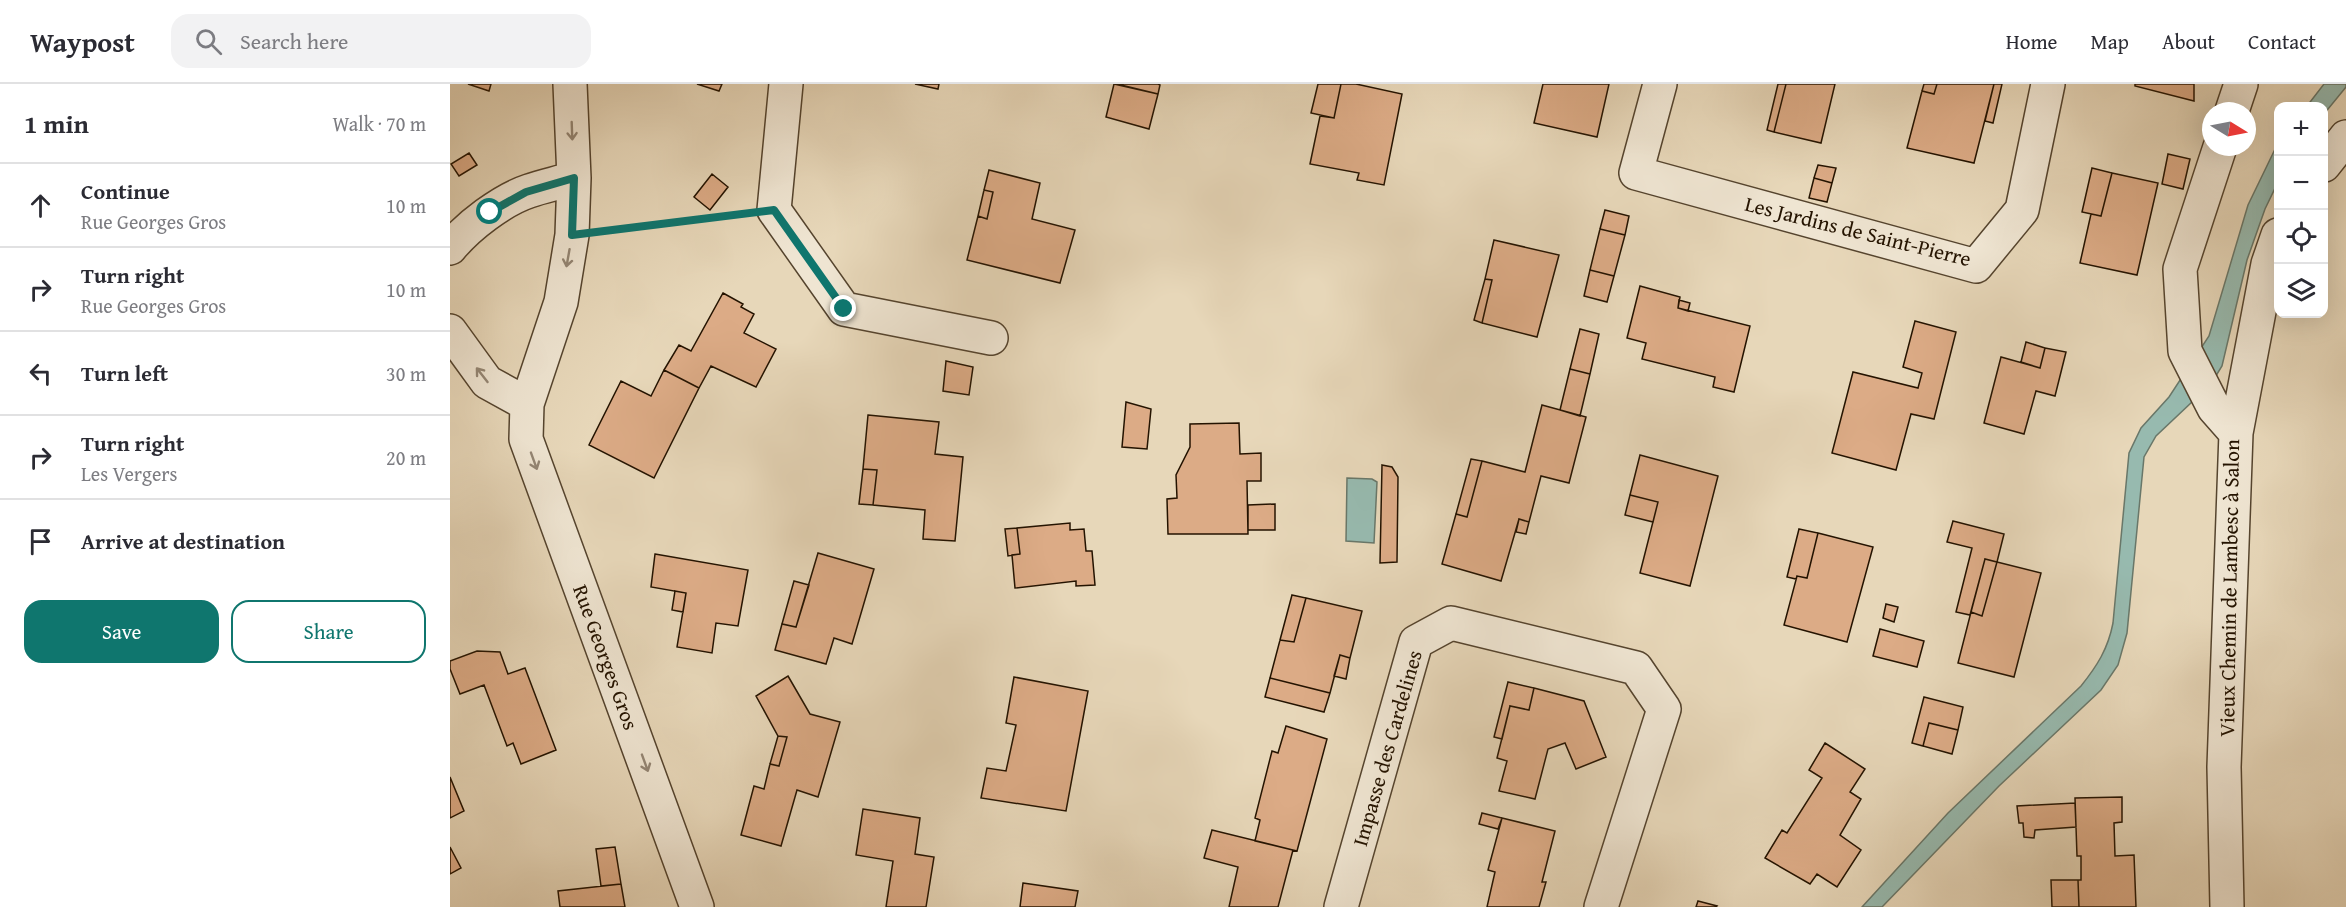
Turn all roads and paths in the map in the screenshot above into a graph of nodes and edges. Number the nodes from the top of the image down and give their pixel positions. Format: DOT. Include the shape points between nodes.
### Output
graph roads {
  1 [pos="570,84"];
  2 [pos="786,84"];
  3 [pos="1660,84"];
  4 [pos="2048,84"];
  5 [pos="2241,84"];
  6 [pos="2235,102"];
  7 [pos="2346,137"];
  8 [pos="2217,156"];
  9 [pos="2328,160"];
  10 [pos="574,178"];
  11 [pos="774,210"];
  12 [pos="572,235"];
  13 [pos="2274,247"];
  14 [pos="450,248"];
  15 [pos="450,331"];
  16 [pos="991,338"];
  17 [pos="527,404"];
  18 [pos="2236,433"];
  19 [pos="697,907"];
  20 [pos="1341,907"];
  21 [pos="1600,907"];
  22 [pos="2227,907"];
  1 -- 10 [label="street, Rue Georges Gros, one-way"];
  2 -- 11 [label="street"];
  3 -- 4 [label="street, Les Jardins de Saint-Pierre" via="1636,172 1976,266 2022,210"];
  5 -- 6 [label="street"];
  7 -- 9 [label="street"];
  8 -- 18 [label="street, Vieux Chemin de Lambesc à Salon" via="2180,269 2185,351 2214,408"];
  10 -- 12 [label="street, Rue Georges Gros"];
  10 -- 14 [label="street" via="526,192 499,207"];
  11 -- 12 [label="path"];
  11 -- 16 [label="street" via="844,309"];
  12 -- 17 [label="street, Rue Georges Gros, one-way" via="561,302"];
  13 -- 18 [label="street"];
  17 -- 15 [label="street, one-way" via="486,382"];
  17 -- 19 [label="street, Rue Georges Gros, one-way" via="526,439"];
  18 -- 22 [label="street, Vieux Chemin de Lambesc à Salon" via="2224,767"];
  20 -- 21 [label="street, Impasse des Cardelines" via="1416,642 1451,623 1636,668 1664,709"];
}
